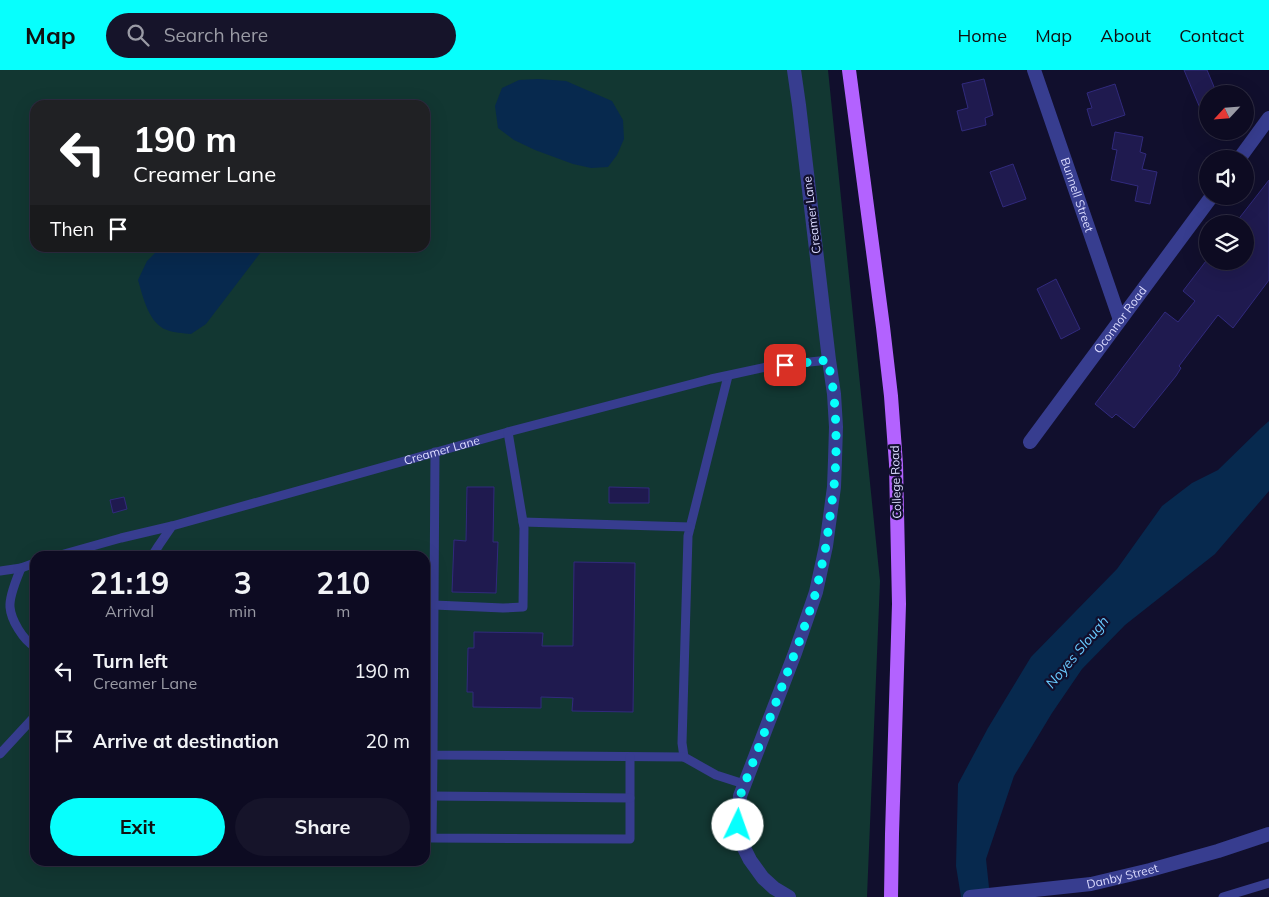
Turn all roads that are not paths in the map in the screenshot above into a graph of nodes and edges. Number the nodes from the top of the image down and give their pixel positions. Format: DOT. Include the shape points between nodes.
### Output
graph roads {
  1 [pos="794,70"];
  2 [pos="849,70"];
  3 [pos="1034,70"];
  4 [pos="1269,118"];
  5 [pos="1246,150"];
  6 [pos="1205,205"];
  7 [pos="1120,320"];
  8 [pos="828,360"];
  9 [pos="728,376"];
  10 [pos="508,432"];
  11 [pos="1030,442"];
  12 [pos="435,452"];
  13 [pos="523,522"];
  14 [pos="172,526"];
  15 [pos="690,528"];
  16 [pos="75,551"];
  17 [pos="155,551"];
  18 [pos="30,565"];
  19 [pos="21,568"];
  20 [pos="0,572"];
  21 [pos="434,605"];
  22 [pos="30,644"];
  23 [pos="30,721"];
  24 [pos="0,754"];
  25 [pos="433,755"];
  26 [pos="630,757"];
  27 [pos="684,757"];
  28 [pos="744,784"];
  29 [pos="432,796"];
  30 [pos="630,798"];
  31 [pos="1269,834"];
  32 [pos="1269,883"];
  33 [pos="789,897"];
  34 [pos="891,897"];
  35 [pos="970,897"];
  36 [pos="1223,897"];
  1 -- 8 [label="street, Creamer Lane"];
  2 -- 34 [label="main road, College Road" via="883,327 896,464 898,604"];
  3 -- 7 [label="street, Bunnell Street"];
  4 -- 5 [label="street"];
  6 -- 7 [label="street, Oconnor Road"];
  7 -- 11 [label="street, Oconnor Road"];
  8 -- 9 [label="lane, Creamer Lane" via="771,366"];
  8 -- 28 [label="street, Creamer Lane" via="834,394 836,460 826,546 816,592 795,653"];
  9 -- 10 [label="lane, Creamer Lane"];
  9 -- 15 [label="lane"];
  10 -- 12 [label="lane, Creamer Lane"];
  10 -- 13 [label="lane"];
  12 -- 14 [label="lane, Creamer Lane"];
  12 -- 21 [label="lane"];
  13 -- 15 [label="lane"];
  13 -- 21 [label="lane" via="523,607"];
  14 -- 16 [label="lane, Creamer Lane"];
  14 -- 17 [label="lane"];
  15 -- 27 [label="lane" via="682,733"];
  18 -- 19 [label="lane"];
  19 -- 20 [label="lane"];
  19 -- 22 [label="lane" via="14,583 10,606 17,627"];
  21 -- 25 [label="lane"];
  23 -- 24 [label="lane"];
  25 -- 26 [label="lane"];
  25 -- 29 [label="lane"];
  26 -- 27 [label="lane"];
  26 -- 30 [label="lane"];
  27 -- 28 [label="lane" via="716,775"];
  28 -- 33 [label="street, Creamer Lane" via="738,825 742,844 764,878"];
  29 -- 30 [label="lane"];
  29 -- 30 [label="lane" via="432,838 630,839"];
  31 -- 35 [label="street, Danby Street" via="1218,851 1091,884"];
  32 -- 36 [label="lane"];
}
